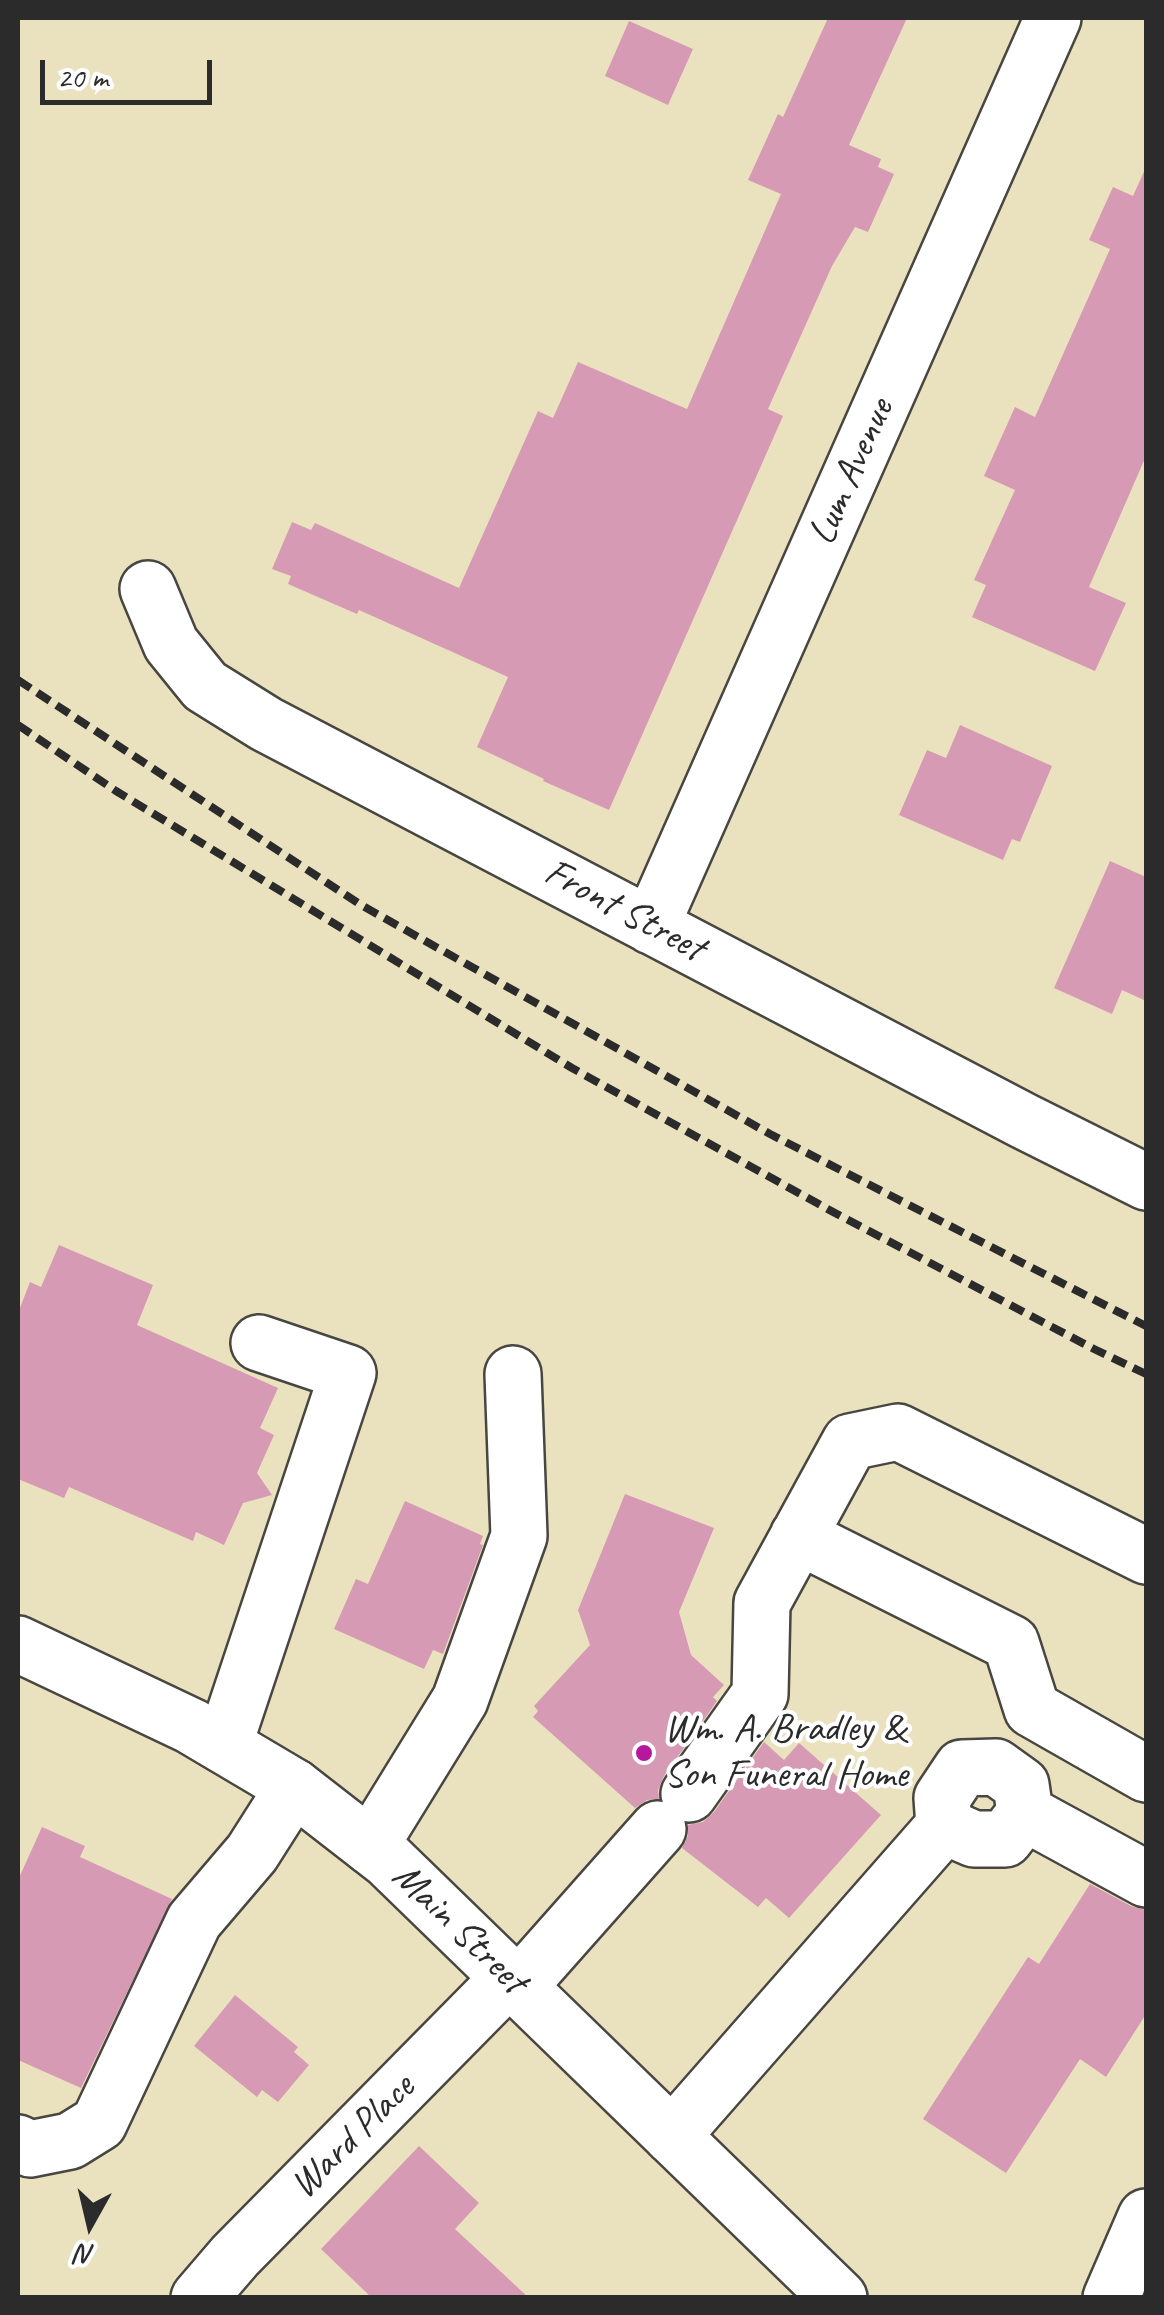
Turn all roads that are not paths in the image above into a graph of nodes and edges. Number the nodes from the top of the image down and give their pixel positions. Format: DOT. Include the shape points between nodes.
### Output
graph roads {
  1 [pos="1053,18"];
  2 [pos="148,589"];
  3 [pos="651,926"];
  4 [pos="1146,1182"];
  5 [pos="259,1342"];
  6 [pos="513,1374"];
  7 [pos="798,1536"];
  8 [pos="1146,1556"];
  9 [pos="18,1644"];
  10 [pos="224,1745"];
  11 [pos="1146,1774"];
  12 [pos="294,1787"];
  13 [pos="370,1846"];
  14 [pos="1146,1879"];
  15 [pos="514,1983"];
  16 [pos="672,2136"];
  17 [pos="24,2146"];
  18 [pos="1146,2217"];
  19 [pos="199,2298"];
  20 [pos="839,2298"];
  21 [pos="1111,2298"];
  1 -- 3 [label="street, Lum Avenue"];
  2 -- 3 [label="street, Front Street" via="171,644 205,686"];
  3 -- 4 [label="street, Front Street"];
  5 -- 10 [label="street" via="348,1374"];
  6 -- 13 [label="street" via="519,1536 460,1700"];
  7 -- 8 [label="street, Ward Place" via="850,1442 898,1432"];
  7 -- 11 [label="street" via="1010,1643 1032,1709"];
  7 -- 15 [label="street, Ward Place" via="762,1603 760,1694 673,1811"];
  9 -- 10 [label="street, Main Street"];
  10 -- 12 [label="street, Main Street"];
  12 -- 13 [label="street, Main Street"];
  12 -- 17 [label="street" via="252,1854 194,1921 98,2123 70,2141"];
  13 -- 15 [label="street, Main Street"];
  14 -- 16 [label="street" via="1025,1813 1021,1785 996,1767 962,1768 942,1798 944,1826"];
  15 -- 16 [label="street, Main Street"];
  15 -- 19 [label="street, Ward Place"];
  16 -- 20 [label="street, Main Street"];
  18 -- 21 [label="street"];
}
